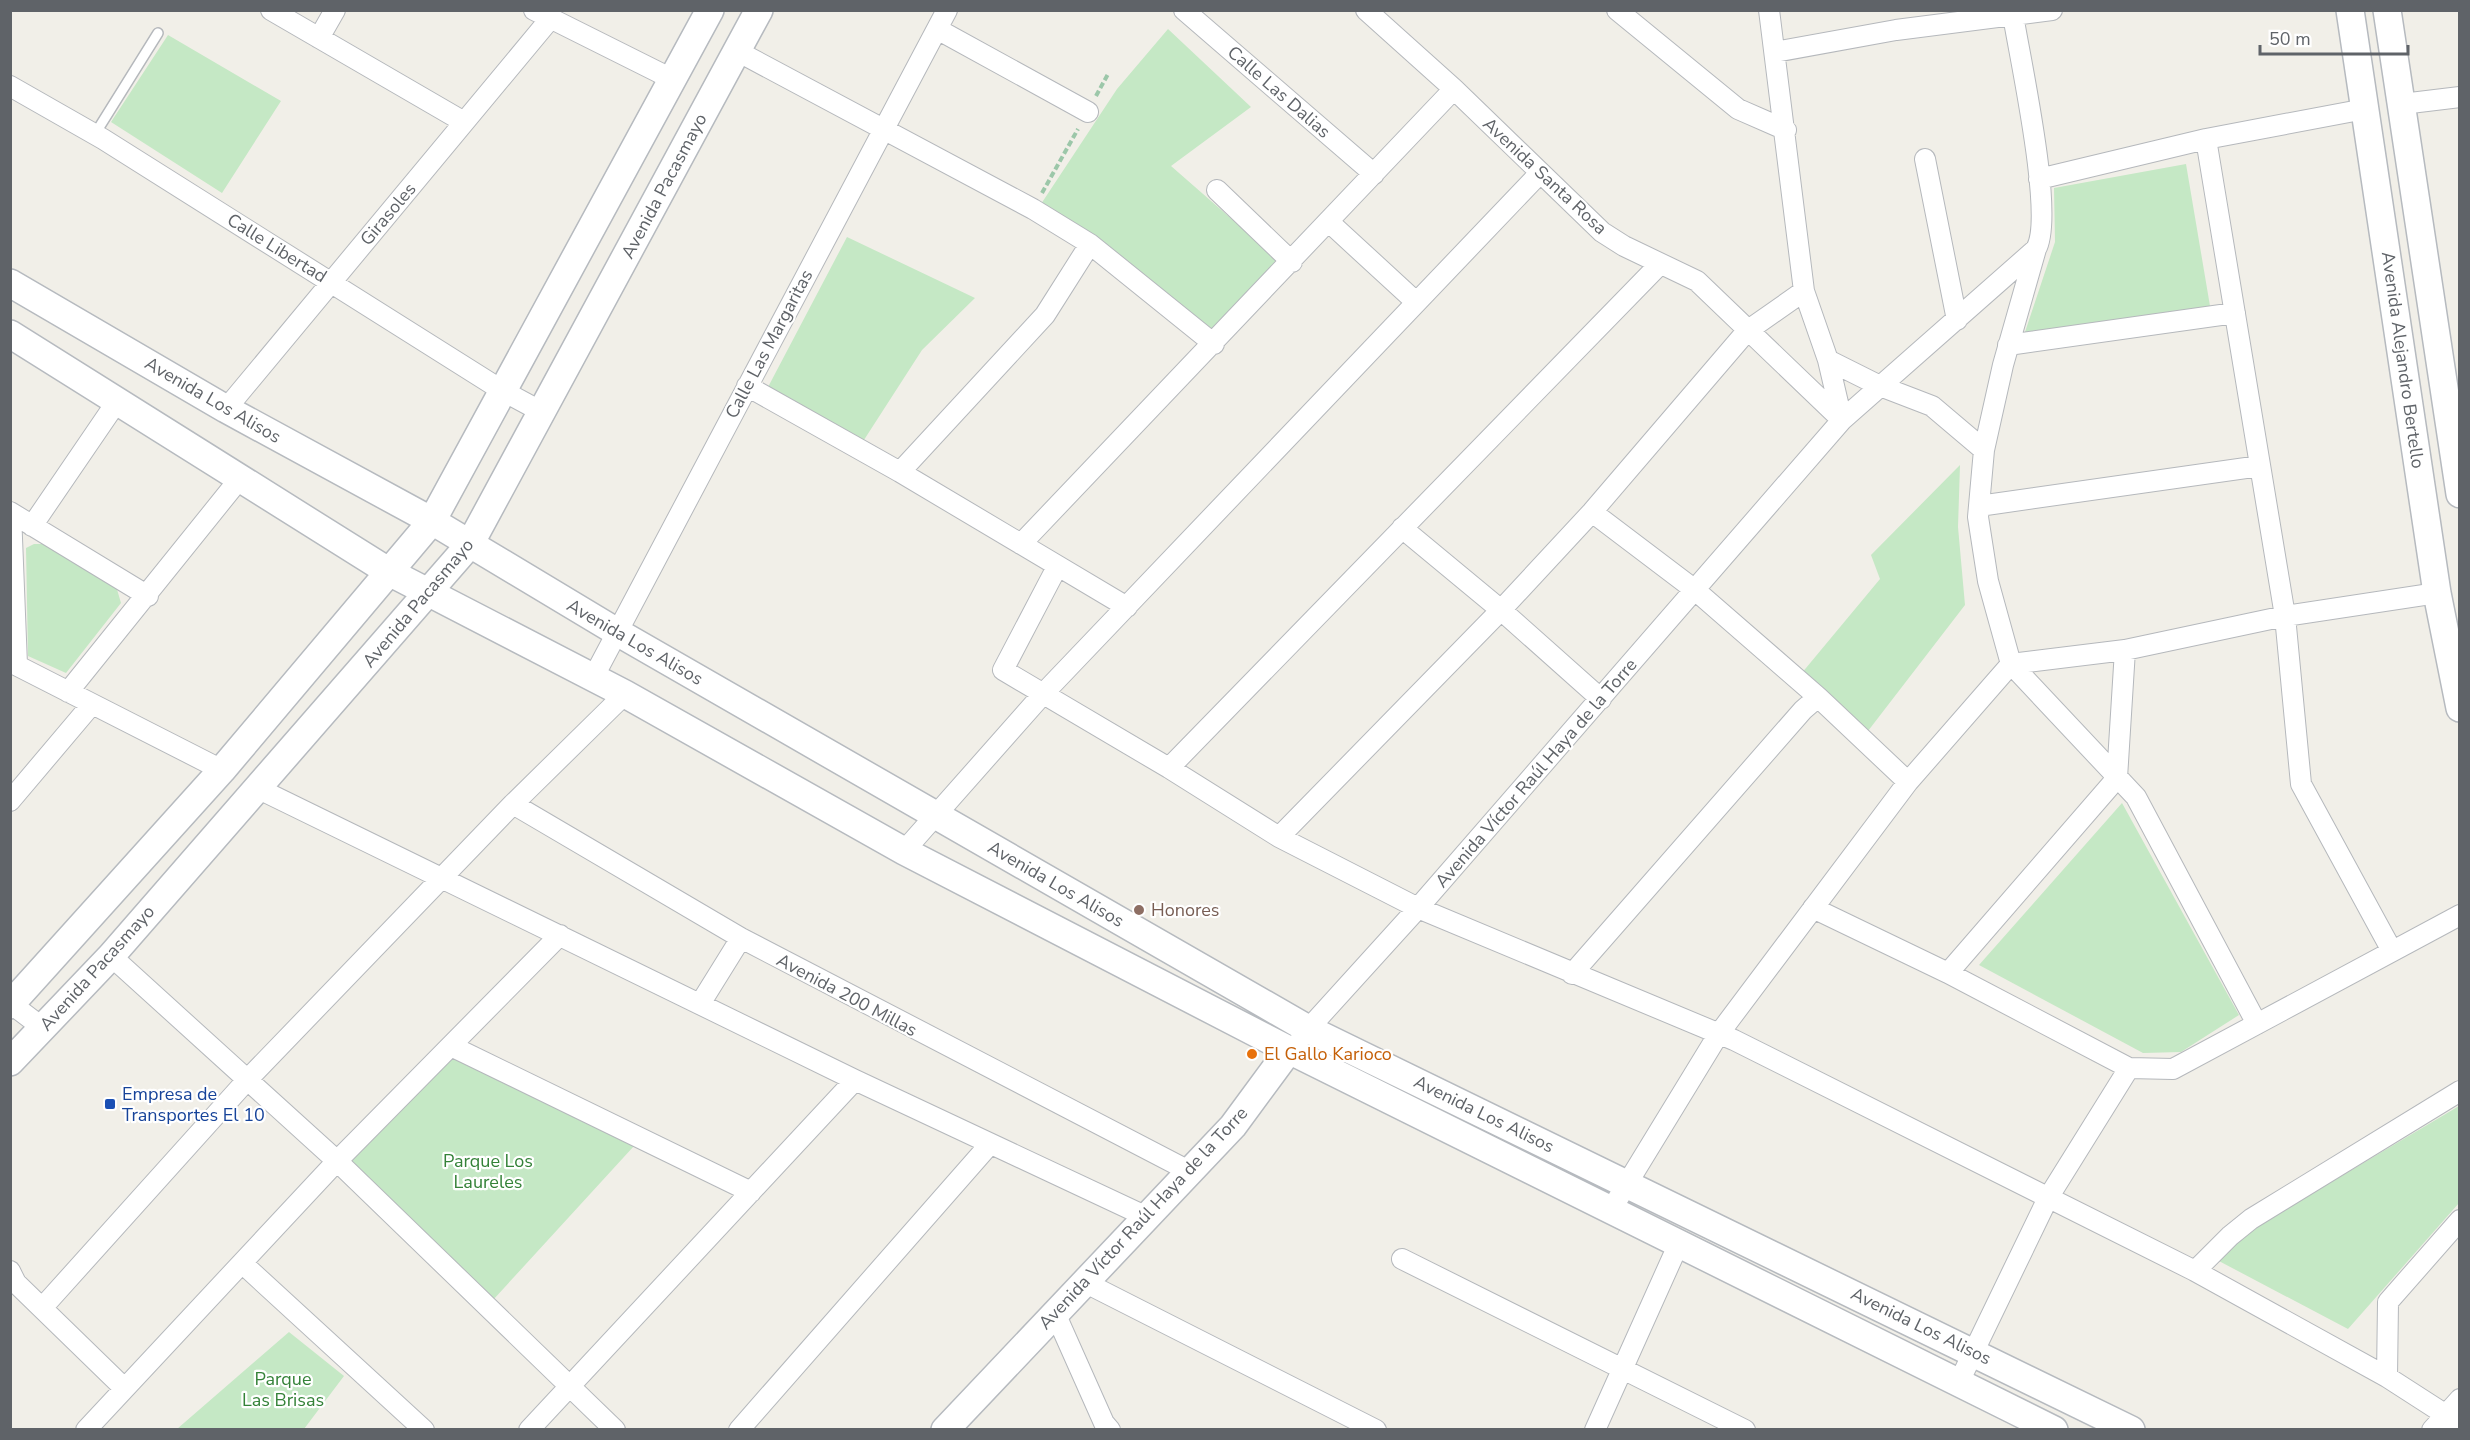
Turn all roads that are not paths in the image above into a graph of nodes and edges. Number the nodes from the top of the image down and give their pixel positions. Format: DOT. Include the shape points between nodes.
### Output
graph roads {
  1 [pos="271,10"];
  2 [pos="336,10"];
  3 [pos="710,10"];
  4 [pos="759,10"];
  5 [pos="947,10"];
  6 [pos="1366,10"];
  7 [pos="1617,10"];
  8 [pos="1769,10"];
  9 [pos="2052,10"];
  10 [pos="2350,10"];
  11 [pos="2387,10"];
  12 [pos="1192,13"];
  13 [pos="542,15"];
  14 [pos="2013,15"];
  15 [pos="937,29"];
  16 [pos="158,33"];
  17 [pos="320,39"];
  18 [pos="737,51"];
  19 [pos="1775,52"];
  20 [pos="672,79"];
  21 [pos="10,86"];
  22 [pos="1454,89"];
  23 [pos="2460,97"];
  24 [pos="2402,104"];
  25 [pos="2365,109"];
  26 [pos="1088,112"];
  27 [pos="464,122"];
  28 [pos="882,129"];
  29 [pos="1786,130"];
  30 [pos="95,134"];
  31 [pos="2206,139"];
  32 [pos="1925,159"];
  33 [pos="1540,173"];
  34 [pos="1374,174"];
  35 [pos="2039,179"];
  36 [pos="1217,190"];
  37 [pos="1329,222"];
  38 [pos="1090,244"];
  39 [pos="2036,249"];
  40 [pos="1292,262"];
  41 [pos="1660,264"];
  42 [pos="331,282"];
  43 [pos="10,283"];
  44 [pos="1804,291"];
  45 [pos="1416,302"];
  46 [pos="2235,313"];
  47 [pos="1957,320"];
  48 [pos="1747,331"];
  49 [pos="10,334"];
  50 [pos="1214,344"];
  51 [pos="2008,345"];
  52 [pos="1828,360"];
  53 [pos="747,386"];
  54 [pos="1880,386"];
  55 [pos="503,391"];
  56 [pos="117,400"];
  57 [pos="226,409"];
  58 [pos="542,412"];
  59 [pos="1842,420"];
  60 [pos="1984,450"];
  61 [pos="2260,466"];
  62 [pos="900,472"];
  63 [pos="241,477"];
  64 [pos="2460,495"];
  65 [pos="1979,506"];
  66 [pos="11,512"];
  67 [pos="1592,512"];
  68 [pos="432,520"];
  69 [pos="32,526"];
  70 [pos="1402,528"];
  71 [pos="470,544"];
  72 [pos="1021,544"];
  73 [pos="1057,567"];
  74 [pos="391,573"];
  75 [pos="1695,590"];
  76 [pos="2448,591"];
  77 [pos="428,593"];
  78 [pos="148,596"];
  79 [pos="1127,608"];
  80 [pos="1501,610"];
  81 [pos="2285,616"];
  82 [pos="617,632"];
  83 [pos="2125,650"];
  84 [pos="14,664"];
  85 [pos="2011,664"];
  86 [pos="593,678"];
  87 [pos="68,692"];
  88 [pos="625,694"];
  89 [pos="1042,695"];
  90 [pos="1818,697"];
  91 [pos="1601,699"];
  92 [pos="92,704"];
  93 [pos="2460,708"];
  94 [pos="1169,768"];
  95 [pos="222,770"];
  96 [pos="2117,777"];
  97 [pos="1908,782"];
  98 [pos="257,788"];
  99 [pos="10,801"];
  100 [pos="513,804"];
  101 [pos="936,815"];
  102 [pos="1279,837"];
  103 [pos="904,851"];
  104 [pos="441,879"];
  105 [pos="1418,908"];
  106 [pos="1813,908"];
  107 [pos="2460,915"];
  108 [pos="560,935"];
  109 [pos="741,938"];
  110 [pos="2392,951"];
  111 [pos="111,956"];
  112 [pos="1948,973"];
  113 [pos="1572,974"];
  114 [pos="11,1004"];
  115 [pos="700,1004"];
  116 [pos="2257,1024"];
  117 [pos="43,1028"];
  118 [pos="1308,1029"];
  119 [pos="1718,1035"];
  120 [pos="451,1046"];
  121 [pos="1289,1050"];
  122 [pos="10,1062"];
  123 [pos="2129,1068"];
  124 [pos="248,1079"];
  125 [pos="855,1080"];
  126 [pos="2460,1091"];
  127 [pos="990,1144"];
  128 [pos="337,1161"];
  129 [pos="1189,1171"];
  130 [pos="1627,1184"];
  131 [pos="751,1192"];
  132 [pos="2048,1198"];
  133 [pos="1611,1210"];
  134 [pos="1147,1217"];
  135 [pos="2460,1220"];
  136 [pos="1679,1243"];
  137 [pos="1402,1258"];
  138 [pos="243,1264"];
  139 [pos="2195,1271"];
  140 [pos="12,1281"];
  141 [pos="1086,1282"];
  142 [pos="42,1308"];
  143 [pos="1055,1313"];
  144 [pos="1975,1353"];
  145 [pos="1624,1368"];
  146 [pos="2387,1377"];
  147 [pos="1959,1382"];
  148 [pos="570,1386"];
  149 [pos="124,1388"];
  150 [pos="2460,1399"];
  151 [pos="2453,1421"];
  152 [pos="2126,1428"];
  153 [pos="86,1430"];
  154 [pos="424,1430"];
  155 [pos="528,1430"];
  156 [pos="615,1430"];
  157 [pos="739,1430"];
  158 [pos="945,1430"];
  159 [pos="1110,1430"];
  160 [pos="1376,1430"];
  161 [pos="1595,1430"];
  162 [pos="1745,1430"];
  163 [pos="2055,1430"];
  164 [pos="2432,1430"];
  1 -- 17 [label="street"];
  2 -- 17 [label="street"];
  3 -- 20 [label="street"];
  4 -- 18 [label="street, Avenida Pacasmayo"];
  5 -- 15 [label="street, Calle Las Margaritas"];
  6 -- 22 [label="street, Avenida Santa Rosa"];
  7 -- 29 [label="street" via="1738,108"];
  8 -- 19 [label="street"];
  9 -- 14 [label="street"];
  10 -- 25 [label="street, Avenida Alejandro Bertello"];
  11 -- 24 [label="street, Avenida Alejandro Bertello"];
  12 -- 34 [label="street, Calle Las Dalias"];
  13 -- 20 [label="street"];
  13 -- 27 [label="street, Girasoles"];
  14 -- 19 [label="street" via="1896,30"];
  14 -- 35 [label="street"];
  15 -- 26 [label="street"];
  15 -- 28 [label="street, Calle Las Margaritas"];
  16 -- 30 [label="lane"];
  17 -- 27 [label="street"];
  18 -- 28 [label="street"];
  18 -- 58 [label="street, Avenida Pacasmayo"];
  19 -- 29 [label="street"];
  20 -- 55 [label="street"];
  21 -- 30 [label="street, Calle Libertad"];
  22 -- 33 [label="street, Avenida Santa Rosa"];
  22 -- 34 [label="street"];
  23 -- 24 [label="street"];
  24 -- 64 [label="street, Avenida Alejandro Bertello"];
  25 -- 31 [label="street"];
  25 -- 76 [label="street, Avenida Alejandro Bertello"];
  27 -- 42 [label="street, Girasoles"];
  28 -- 38 [label="street" via="1033,209"];
  28 -- 53 [label="street, Calle Las Margaritas"];
  29 -- 44 [label="street"];
  30 -- 42 [label="street, Calle Libertad"];
  31 -- 35 [label="street"];
  31 -- 46 [label="street"];
  32 -- 47 [label="street"];
  33 -- 41 [label="street, Avenida Santa Rosa" via="1602,232"];
  33 -- 45 [label="street"];
  34 -- 37 [label="street"];
  35 -- 39 [label="street" via="2042,222"];
  36 -- 40 [label="street"];
  37 -- 40 [label="street"];
  37 -- 45 [label="street"];
  38 -- 50 [label="street"];
  38 -- 62 [label="street" via="1045,315"];
  39 -- 47 [label="street, Avenida Víctor Raúl Haya de la Torre"];
  39 -- 51 [label="street"];
  40 -- 50 [label="street"];
  41 -- 48 [label="street, Avenida Santa Rosa" via="1697,281"];
  41 -- 70 [label="street"];
  42 -- 55 [label="street, Calle Libertad"];
  42 -- 57 [label="street, Girasoles"];
  43 -- 57 [label="street, Avenida Los Alisos"];
  44 -- 48 [label="street"];
  44 -- 52 [label="street"];
  45 -- 79 [label="street"];
  46 -- 51 [label="street"];
  46 -- 61 [label="street"];
  47 -- 54 [label="street, Avenida Víctor Raúl Haya de la Torre"];
  48 -- 59 [label="street, Avenida Santa Rosa"];
  48 -- 67 [label="street"];
  49 -- 56 [label="street, Avenida Los Alisos"];
  50 -- 72 [label="street"];
  51 -- 60 [label="street"];
  52 -- 54 [label="street"];
  52 -- 59 [label="street"];
  53 -- 62 [label="street"];
  53 -- 82 [label="street, Calle Las Margaritas"];
  54 -- 59 [label="street, Avenida Víctor Raúl Haya de la Torre"];
  54 -- 60 [label="street" via="1932,406"];
  55 -- 58 [label="street, Calle Libertad"];
  55 -- 68 [label="street"];
  56 -- 63 [label="street, Avenida Los Alisos"];
  56 -- 69 [label="street"];
  57 -- 68 [label="street, Avenida Los Alisos"];
  58 -- 71 [label="street, Avenida Pacasmayo"];
  59 -- 75 [label="street, Avenida Víctor Raúl Haya de la Torre"];
  60 -- 65 [label="street"];
  61 -- 65 [label="street"];
  61 -- 81 [label="street"];
  62 -- 72 [label="street"];
  63 -- 74 [label="street, Avenida Los Alisos"];
  63 -- 78 [label="street"];
  65 -- 85 [label="street" via="1988,581"];
  66 -- 69 [label="street"];
  66 -- 84 [label="street"];
  67 -- 75 [label="street"];
  67 -- 80 [label="street"];
  68 -- 71 [label="street, Avenida Los Alisos"];
  68 -- 74 [label="street"];
  69 -- 78 [label="street"];
  70 -- 80 [label="street"];
  70 -- 94 [label="street"];
  71 -- 77 [label="street, Avenida Pacasmayo"];
  71 -- 82 [label="street, Avenida Los Alisos"];
  72 -- 73 [label="street"];
  73 -- 79 [label="street"];
  73 -- 89 [label="street" via="1003,670"];
  74 -- 77 [label="street, Avenida Los Alisos"];
  74 -- 95 [label="street"];
  75 -- 90 [label="street"];
  75 -- 91 [label="street, Avenida Víctor Raúl Haya de la Torre"];
  76 -- 81 [label="street"];
  76 -- 93 [label="street, Avenida Alejandro Bertello"];
  77 -- 86 [label="street, Avenida Los Alisos"];
  77 -- 98 [label="street, Avenida Pacasmayo"];
  78 -- 87 [label="street"];
  79 -- 89 [label="street"];
  80 -- 91 [label="street"];
  80 -- 102 [label="street"];
  81 -- 83 [label="street"];
  81 -- 110 [label="street" via="2301,784"];
  82 -- 86 [label="street, Calle Las Margaritas"];
  82 -- 101 [label="street, Avenida Los Alisos"];
  83 -- 85 [label="street"];
  83 -- 96 [label="street"];
  84 -- 87 [label="street"];
  85 -- 96 [label="street"];
  85 -- 97 [label="street"];
  86 -- 88 [label="street, Avenida Los Alisos"];
  87 -- 92 [label="street"];
  88 -- 100 [label="street"];
  88 -- 103 [label="street, Avenida Los Alisos"];
  89 -- 94 [label="street"];
  89 -- 101 [label="street"];
  90 -- 97 [label="street"];
  90 -- 113 [label="street"];
  91 -- 105 [label="street, Avenida Víctor Raúl Haya de la Torre"];
  92 -- 95 [label="street"];
  92 -- 99 [label="street"];
  94 -- 102 [label="street"];
  95 -- 114 [label="street"];
  96 -- 112 [label="street"];
  96 -- 116 [label="street" via="2136,797"];
  97 -- 106 [label="street"];
  98 -- 104 [label="street"];
  98 -- 111 [label="street, Avenida Pacasmayo"];
  100 -- 104 [label="street"];
  100 -- 109 [label="street, Avenida 200 Millas"];
  101 -- 103 [label="street"];
  101 -- 118 [label="street, Avenida Los Alisos"];
  102 -- 105 [label="street"];
  103 -- 121 [label="street, Avenida Los Alisos"];
  104 -- 108 [label="street"];
  104 -- 124 [label="street"];
  105 -- 113 [label="street"];
  105 -- 118 [label="street, Avenida Víctor Raúl Haya de la Torre"];
  106 -- 112 [label="street"];
  106 -- 119 [label="street"];
  107 -- 110 [label="street"];
  108 -- 115 [label="street"];
  108 -- 120 [label="street"];
  109 -- 115 [label="street"];
  109 -- 129 [label="street, Avenida 200 Millas"];
  110 -- 116 [label="street"];
  111 -- 117 [label="street, Avenida Pacasmayo"];
  111 -- 124 [label="street"];
  112 -- 123 [label="street"];
  113 -- 119 [label="street"];
  114 -- 117 [label="street"];
  115 -- 125 [label="street"];
  116 -- 123 [label="street" via="2173,1069"];
  117 -- 122 [label="street, Avenida Pacasmayo"];
  118 -- 121 [label="street, Avenida Víctor Raúl Haya de la Torre"];
  118 -- 130 [label="street, Avenida Los Alisos"];
  119 -- 130 [label="street"];
  119 -- 132 [label="street"];
  120 -- 128 [label="street"];
  120 -- 131 [label="street"];
  121 -- 129 [label="street, Avenida Víctor Raúl Haya de la Torre" via="1233,1126"];
  121 -- 133 [label="street, Avenida Los Alisos"];
  123 -- 132 [label="street"];
  124 -- 128 [label="street"];
  124 -- 142 [label="street"];
  125 -- 127 [label="street"];
  125 -- 131 [label="street"];
  126 -- 139 [label="street" via="2251,1219"];
  127 -- 134 [label="street"];
  127 -- 157 [label="street"];
  128 -- 138 [label="street"];
  128 -- 148 [label="street"];
  129 -- 134 [label="street, Avenida Víctor Raúl Haya de la Torre"];
  130 -- 133 [label="street"];
  130 -- 144 [label="street, Avenida Los Alisos"];
  131 -- 148 [label="street"];
  132 -- 139 [label="street"];
  132 -- 144 [label="street"];
  133 -- 136 [label="street, Avenida Los Alisos"];
  134 -- 141 [label="street, Avenida Víctor Raúl Haya de la Torre"];
  135 -- 146 [label="street" via="2388,1302"];
  136 -- 145 [label="street"];
  136 -- 147 [label="street, Avenida Los Alisos"];
  137 -- 145 [label="street"];
  138 -- 149 [label="street"];
  138 -- 154 [label="street"];
  139 -- 146 [label="street"];
  140 -- 142 [label="street"];
  141 -- 143 [label="street, Avenida Víctor Raúl Haya de la Torre"];
  141 -- 160 [label="street"];
  142 -- 149 [label="street"];
  143 -- 158 [label="street, Avenida Víctor Raúl Haya de la Torre"];
  143 -- 159 [label="street"];
  144 -- 147 [label="street"];
  144 -- 152 [label="street, Avenida Los Alisos"];
  145 -- 161 [label="street"];
  145 -- 162 [label="street"];
  146 -- 151 [label="street"];
  147 -- 163 [label="street, Avenida Los Alisos"];
  148 -- 155 [label="street"];
  148 -- 156 [label="street"];
  149 -- 153 [label="street"];
  150 -- 151 [label="street"];
  151 -- 164 [label="street"];
}
